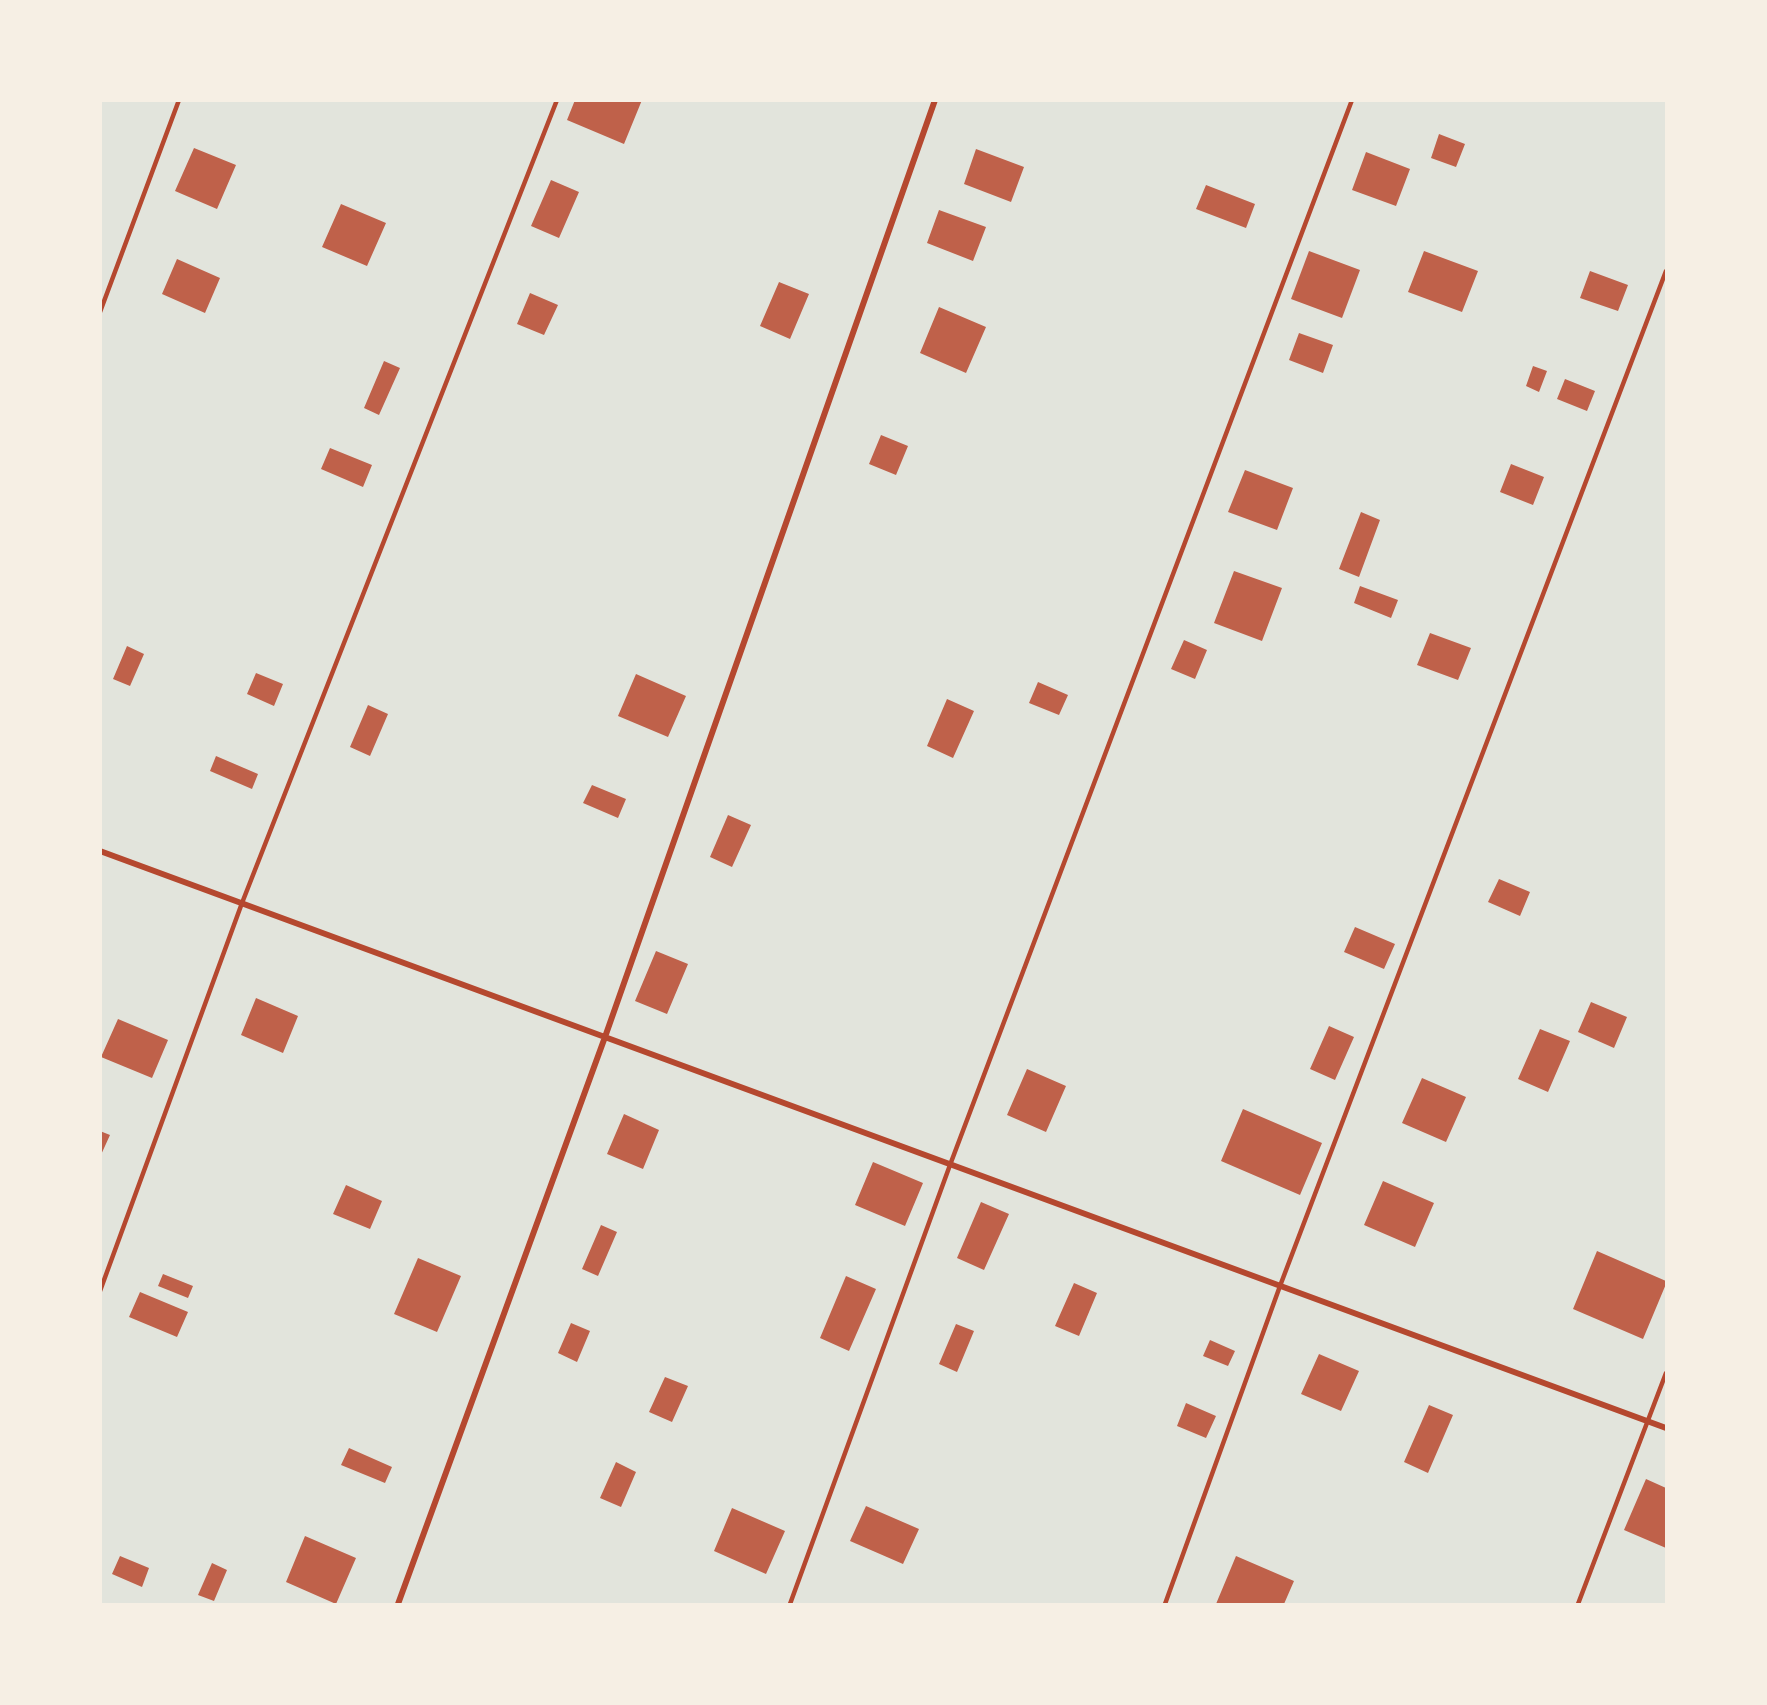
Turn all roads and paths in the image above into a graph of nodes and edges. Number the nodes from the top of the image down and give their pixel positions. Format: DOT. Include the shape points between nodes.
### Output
graph roads {
  1 [pos="179,100"];
  2 [pos="557,100"];
  3 [pos="935,100"];
  4 [pos="1352,100"];
  5 [pos="1666,271"];
  6 [pos="100,312"];
  7 [pos="100,851"];
  8 [pos="242,903"];
  9 [pos="605,1037"];
  10 [pos="950,1165"];
  11 [pos="1280,1286"];
  12 [pos="100,1291"];
  13 [pos="1666,1372"];
  14 [pos="1648,1421"];
  15 [pos="1666,1428"];
  16 [pos="398,1605"];
  17 [pos="790,1605"];
  18 [pos="1165,1605"];
  19 [pos="1578,1605"];
  1 -- 6 [label="lane"];
  2 -- 8 [label="lane"];
  3 -- 9 [label="street"];
  4 -- 10 [label="lane"];
  5 -- 11 [label="lane"];
  7 -- 8 [label="street"];
  8 -- 9 [label="street"];
  8 -- 12 [label="lane"];
  9 -- 10 [label="street"];
  9 -- 16 [label="street"];
  10 -- 11 [label="street"];
  10 -- 17 [label="lane"];
  11 -- 14 [label="street"];
  11 -- 18 [label="lane"];
  13 -- 14 [label="lane"];
  14 -- 15 [label="street"];
  14 -- 19 [label="lane"];
}
